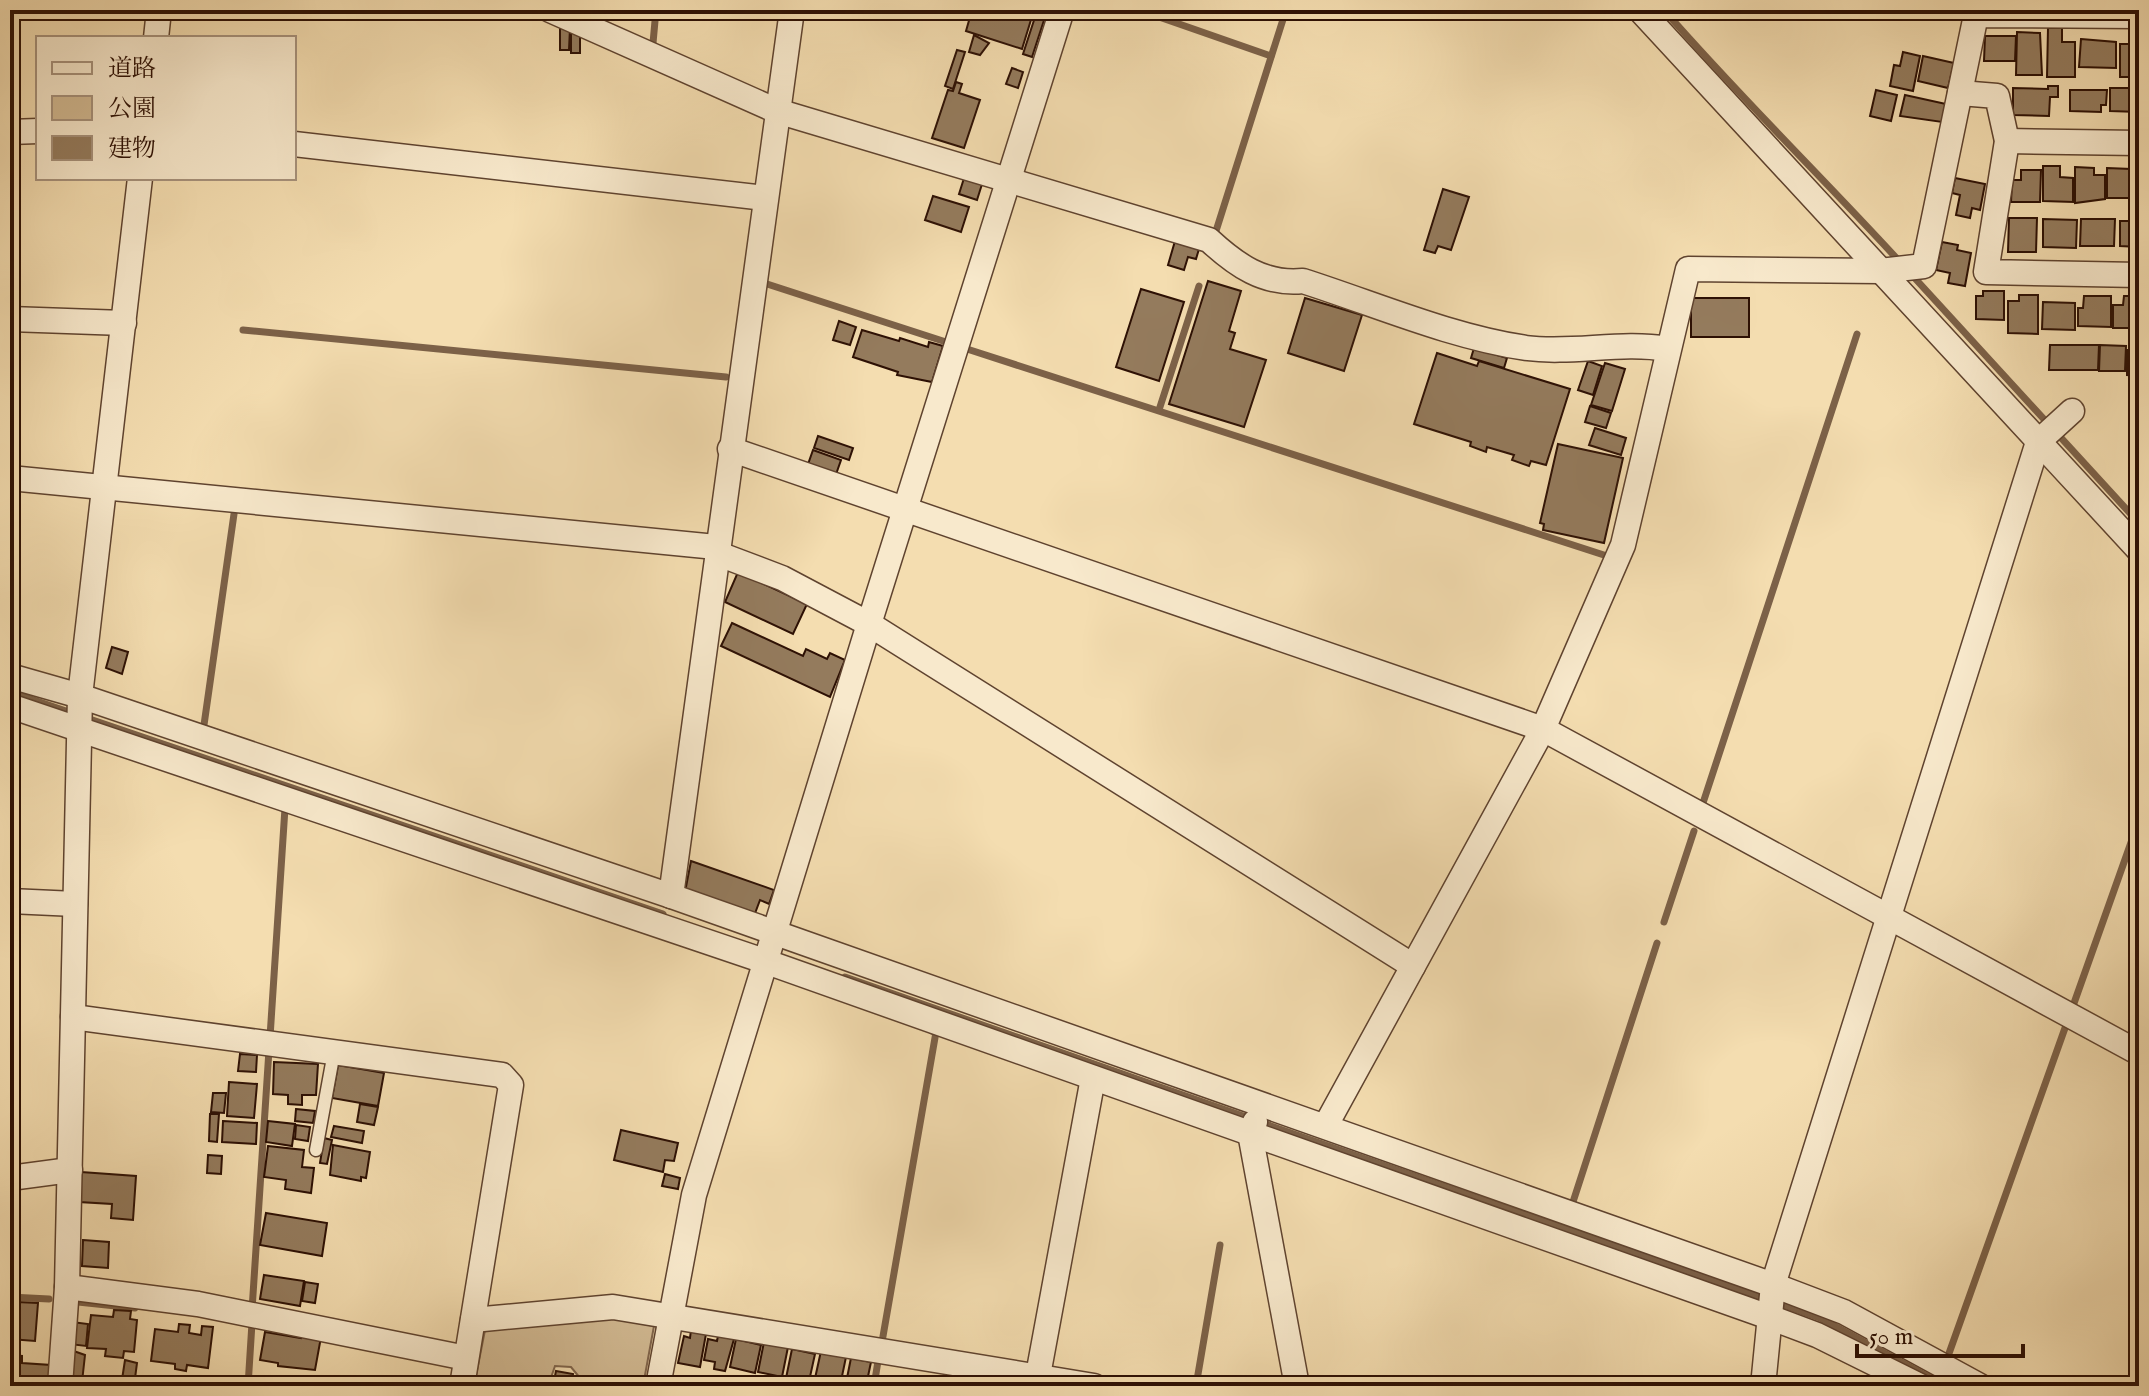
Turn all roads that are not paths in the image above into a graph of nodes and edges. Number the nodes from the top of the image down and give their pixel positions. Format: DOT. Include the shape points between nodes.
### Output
graph roads {
  1 [pos="159,10"];
  2 [pos="550,10"];
  3 [pos="792,10"];
  4 [pos="1062,10"];
  5 [pos="1640,10"];
  6 [pos="2139,16"];
  7 [pos="156,36"];
  8 [pos="1960,93"];
  9 [pos="777,111"];
  10 [pos="36,131"];
  11 [pos="10,132"];
  12 [pos="2007,141"];
  13 [pos="2139,143"];
  14 [pos="296,144"];
  15 [pos="140,180"];
  16 [pos="1008,181"];
  17 [pos="765,198"];
  18 [pos="1884,271"];
  19 [pos="2139,275"];
  20 [pos="10,319"];
  21 [pos="124,323"];
  22 [pos="1667,349"];
  23 [pos="2069,414"];
  24 [pos="2041,439"];
  25 [pos="730,449"];
  26 [pos="10,478"];
  27 [pos="106,485"];
  28 [pos="905,507"];
  29 [pos="716,550"];
  30 [pos="2139,550"];
  31 [pos="869,624"];
  32 [pos="10,676"];
  33 [pos="10,706"];
  34 [pos="80,713"];
  35 [pos="1543,729"];
  36 [pos="671,896"];
  37 [pos="10,901"];
  38 [pos="75,904"];
  39 [pos="1889,917"];
  40 [pos="769,947"];
  41 [pos="1413,966"];
  42 [pos="73,1017"];
  43 [pos="334,1052"];
  44 [pos="2139,1053"];
  45 [pos="1093,1078"];
  46 [pos="1256,1118"];
  47 [pos="1326,1125"];
  48 [pos="316,1150"];
  49 [pos="70,1170"];
  50 [pos="10,1178"];
  51 [pos="67,1287"];
  52 [pos="1771,1301"];
  53 [pos="671,1317"];
  54 [pos="473,1320"];
  55 [pos="466,1358"];
  56 [pos="1037,1382"];
  57 [pos="60,1386"];
  58 [pos="462,1386"];
  59 [pos="658,1386"];
  60 [pos="1094,1386"];
  61 [pos="1297,1386"];
  62 [pos="1763,1386"];
  63 [pos="1920,1386"];
  64 [pos="1980,1386"];
  1 -- 7 [label="street"];
  2 -- 9 [label="street"];
  3 -- 9 [label="street"];
  4 -- 16 [label="street"];
  5 -- 18 [label="street"];
  6 -- 8 [label="street" via="1976,15"];
  8 -- 12 [label="street" via="1997,96"];
  8 -- 18 [label="street" via="1924,266"];
  9 -- 16 [label="street"];
  9 -- 17 [label="street"];
  10 -- 11 [label="street"];
  12 -- 13 [label="street"];
  12 -- 19 [label="street" via="1986,272"];
  14 -- 17 [label="street"];
  15 -- 21 [label="street"];
  16 -- 22 [label="street" via="1209,240 1238,266 1283,283 1303,281 1487,340 1529,348"];
  16 -- 28 [label="street"];
  17 -- 25 [label="street"];
  18 -- 22 [label="street" via="1688,269"];
  18 -- 24 [label="street"];
  20 -- 21 [label="street"];
  21 -- 27 [label="street"];
  22 -- 35 [label="street" via="1623,545"];
  23 -- 24 [label="street"];
  24 -- 30 [label="street"];
  24 -- 39 [label="street"];
  25 -- 28 [label="street"];
  25 -- 29 [label="street"];
  26 -- 27 [label="street"];
  27 -- 29 [label="street"];
  27 -- 34 [label="street"];
  28 -- 31 [label="street"];
  28 -- 35 [label="street"];
  29 -- 31 [label="street"];
  29 -- 36 [label="street"];
  31 -- 40 [label="street"];
  31 -- 41 [label="street"];
  32 -- 34 [label="street"];
  33 -- 34 [label="street"];
  34 -- 36 [label="street"];
  34 -- 38 [label="street"];
  34 -- 40 [label="street"];
  35 -- 39 [label="street"];
  35 -- 41 [label="street"];
  36 -- 40 [label="street"];
  37 -- 38 [label="street"];
  38 -- 42 [label="street"];
  39 -- 44 [label="street"];
  39 -- 52 [label="street"];
  40 -- 45 [label="street"];
  40 -- 46 [label="street"];
  40 -- 53 [label="street" via="694,1195"];
  41 -- 47 [label="street"];
  42 -- 43 [label="street"];
  42 -- 49 [label="street"];
  43 -- 48 [label="lane"];
  43 -- 54 [label="street" via="502,1075 511,1085"];
  45 -- 46 [label="street"];
  45 -- 56 [label="street"];
  46 -- 47 [label="street"];
  46 -- 52 [label="street"];
  46 -- 61 [label="street"];
  47 -- 52 [label="street"];
  49 -- 50 [label="street"];
  49 -- 51 [label="street"];
  51 -- 55 [label="street" via="198,1304"];
  51 -- 57 [label="street"];
  52 -- 62 [label="street"];
  52 -- 63 [label="street" via="1817,1335"];
  52 -- 64 [label="street" via="1844,1312"];
  53 -- 54 [label="street" via="613,1307"];
  53 -- 56 [label="street"];
  53 -- 59 [label="street"];
  54 -- 55 [label="street"];
  55 -- 58 [label="street"];
  56 -- 60 [label="street"];
}
